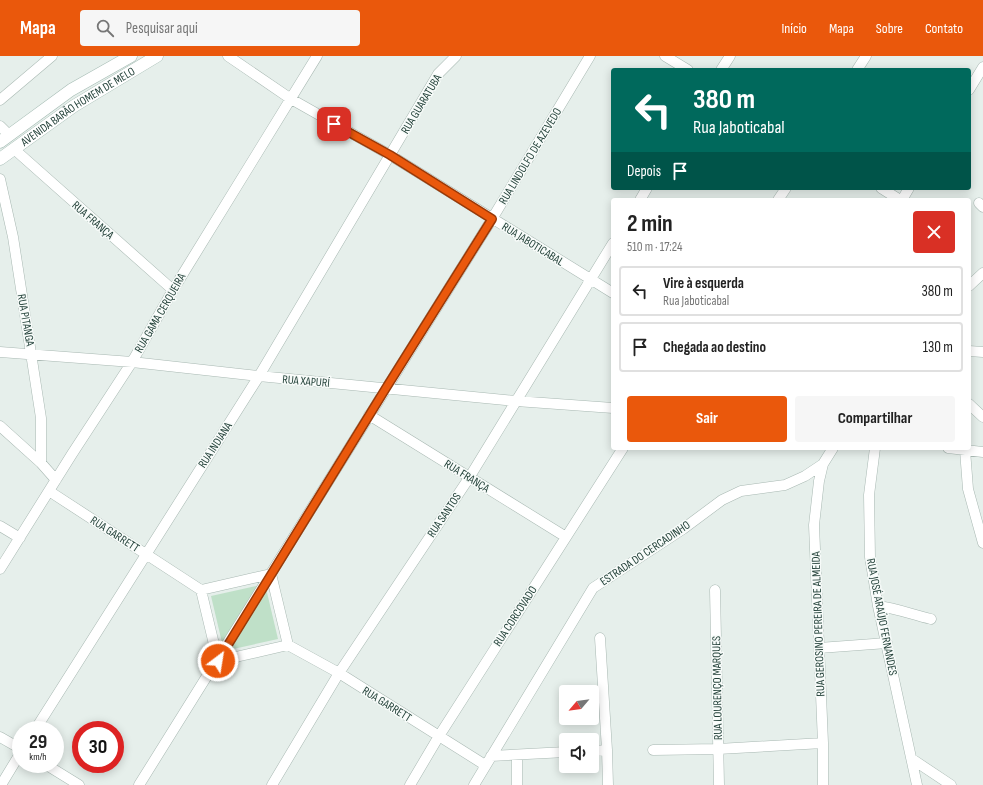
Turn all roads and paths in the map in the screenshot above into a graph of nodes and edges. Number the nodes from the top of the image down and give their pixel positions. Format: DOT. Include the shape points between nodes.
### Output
graph roads {
  1 [pos="52,56"];
  2 [pos="131,56"];
  3 [pos="158,56"];
  4 [pos="228,56"];
  5 [pos="317,56"];
  6 [pos="456,56"];
  7 [pos="590,56"];
  8 [pos="665,56"];
  9 [pos="730,56"];
  10 [pos="866,56"];
  11 [pos="983,67"];
  12 [pos="685,68"];
  13 [pos="722,68"];
  14 [pos="858,68"];
  15 [pos="971,87"];
  16 [pos="291,99"];
  17 [pos="0,100"];
  18 [pos="0,126"];
  19 [pos="5,138"];
  20 [pos="14,149"];
  21 [pos="390,155"];
  22 [pos="0,159"];
  23 [pos="0,179"];
  24 [pos="884,190"];
  25 [pos="898,198"];
  26 [pos="492,219"];
  27 [pos="611,246"];
  28 [pos="983,273"];
  29 [pos="590,279"];
  30 [pos="971,284"];
  31 [pos="173,290"];
  32 [pos="611,293"];
  33 [pos="971,351"];
  34 [pos="0,352"];
  35 [pos="983,352"];
  36 [pos="32,354"];
  37 [pos="132,362"];
  38 [pos="259,376"];
  39 [pos="386,388"];
  40 [pos="516,401"];
  41 [pos="971,406"];
  42 [pos="611,408"];
  43 [pos="369,415"];
  44 [pos="983,417"];
  45 [pos="0,426"];
  46 [pos="622,450"];
  47 [pos="832,450"];
  48 [pos="875,450"];
  49 [pos="965,450"];
  50 [pos="983,452"];
  51 [pos="41,463"];
  52 [pos="823,464"];
  53 [pos="469,478"];
  54 [pos="56,480"];
  55 [pos="49,491"];
  56 [pos="0,526"];
  57 [pos="566,536"];
  58 [pos="20,538"];
  59 [pos="983,543"];
  60 [pos="146,554"];
  61 [pos="0,569"];
  62 [pos="271,574"];
  63 [pos="201,590"];
  64 [pos="715,590"];
  65 [pos="878,606"];
  66 [pos="931,619"];
  67 [pos="600,638"];
  68 [pos="887,643"];
  69 [pos="288,645"];
  70 [pos="819,648"];
  71 [pos="218,661"];
  72 [pos="338,673"];
  73 [pos="41,721"];
  74 [pos="439,736"];
  75 [pos="0,737"];
  76 [pos="823,743"];
  77 [pos="12,745"];
  78 [pos="718,749"];
  79 [pos="607,750"];
  80 [pos="653,750"];
  81 [pos="599,751"];
  82 [pos="559,752"];
  83 [pos="517,755"];
  84 [pos="491,756"];
  85 [pos="912,759"];
  86 [pos="485,765"];
  87 [pos="12,766"];
  88 [pos="60,773"];
  89 [pos="0,785"];
  90 [pos="79,785"];
  91 [pos="139,785"];
  92 [pos="272,785"];
  93 [pos="410,785"];
  94 [pos="474,785"];
  95 [pos="517,785"];
  96 [pos="608,785"];
  97 [pos="719,785"];
  98 [pos="823,785"];
  99 [pos="917,785"];
  100 [pos="951,785"];
  1 -- 17 [label="street"];
  2 -- 19 [label="main road, AVENIDA BARÃO HOMEM DE MELO" via="71,90"];
  3 -- 20 [label="main road, AVENIDA BARÃO HOMEM DE MELO" via="74,106"];
  4 -- 16 [label="street, RUA JABOTICABAL"];
  5 -- 16 [label="street, RUA GAMA CERQUEIRA"];
  6 -- 21 [label="street, RUA GUARATUBA" via="438,74"];
  7 -- 26 [label="street, RUA LINDOLFO DE AZEVEDO"];
  8 -- 12 [label="street"];
  9 -- 13 [label="street"];
  10 -- 14 [label="street"];
  11 -- 15 [label="street"];
  16 -- 21 [label="street, RUA JABOTICABAL"];
  16 -- 31 [label="street, RUA GAMA CERQUEIRA"];
  18 -- 19 [label="street"];
  20 -- 22 [label="main road, AVENIDA BARÃO HOMEM DE MELO"];
  20 -- 31 [label="street, RUA FRANÇA"];
  21 -- 26 [label="street, RUA JABOTICABAL"];
  21 -- 38 [label="street, RUA INDIANA"];
  23 -- 36 [label="street, RUA PITANGA" via="13,237"];
  24 -- 25 [label="street"];
  26 -- 29 [label="street, RUA JABOTICABAL"];
  26 -- 39 [label="street, RUA LINDOLFO DE AZEVEDO"];
  27 -- 29 [label="street, RUA SANTOS"];
  28 -- 30 [label="street"];
  29 -- 32 [label="street, RUA JABOTICABAL"];
  29 -- 40 [label="street, RUA SANTOS"];
  31 -- 37 [label="street, RUA GAMA CERQUEIRA"];
  33 -- 35 [label="street"];
  34 -- 36 [label="street, RUA XAPURÍ"];
  36 -- 37 [label="street, RUA XAPURÍ"];
  36 -- 51 [label="street, RUA PITANGA" via="41,418"];
  37 -- 38 [label="street, RUA XAPURÍ"];
  37 -- 54 [label="street, RUA GAMA CERQUEIRA"];
  38 -- 39 [label="street, RUA XAPURÍ"];
  38 -- 60 [label="street, RUA INDIANA"];
  39 -- 40 [label="street, RUA XAPURÍ"];
  39 -- 43 [label="street, RUA LINDOLFO DE AZEVEDO"];
  40 -- 42 [label="street, RUA XAPURÍ"];
  40 -- 53 [label="street, RUA SANTOS"];
  41 -- 44 [label="street"];
  43 -- 53 [label="street, RUA FRANÇA"];
  43 -- 62 [label="street, RUA LINDOLFO DE AZEVEDO"];
  45 -- 51 [label="street"];
  46 -- 57 [label="street, RUA CORCOVADO"];
  47 -- 52 [label="street, ESTRADA DO CERCADINHO"];
  48 -- 65 [label="street, RUA JOSÉ ARAÚJO FERNANDES" via="869,495 870,557"];
  49 -- 50 [label="street"];
  49 -- 59 [label="street" via="968,489"];
  51 -- 54 [label="street"];
  52 -- 70 [label="street, RUA GEROSINO PEREIRA DE ALMEIDA" via="814,525"];
  52 -- 84 [label="street, ESTRADA DO CERCADINHO" via="786,485 741,491 722,500 593,588"];
  53 -- 57 [label="street, RUA FRANÇA"];
  53 -- 72 [label="street, RUA SANTOS"];
  54 -- 55 [label="street, RUA GAMA CERQUEIRA"];
  55 -- 58 [label="street, RUA GAMA CERQUEIRA"];
  55 -- 60 [label="street, RUA GARRETT"];
  56 -- 58 [label="street"];
  57 -- 74 [label="street, RUA CORCOVADO"];
  58 -- 61 [label="street, RUA GAMA CERQUEIRA"];
  60 -- 63 [label="street, RUA GARRETT"];
  60 -- 73 [label="street, RUA INDIANA"];
  62 -- 63 [label="street"];
  62 -- 69 [label="street"];
  62 -- 71 [label="street, RUA LINDOLFO DE AZEVEDO"];
  63 -- 71 [label="street"];
  64 -- 78 [label="street, RUA LOURENÇO MARQUES"];
  65 -- 66 [label="street"];
  65 -- 68 [label="street, RUA JOSÉ ARAÚJO FERNANDES"];
  67 -- 79 [label="street"];
  68 -- 70 [label="street"];
  68 -- 85 [label="street, RUA JOSÉ ARAÚJO FERNANDES"];
  69 -- 71 [label="street"];
  69 -- 72 [label="street, RUA GARRETT"];
  70 -- 76 [label="street, RUA GEROSINO PEREIRA DE ALMEIDA"];
  71 -- 91 [label="street, RUA LINDOLFO DE AZEVEDO"];
  72 -- 74 [label="street, RUA GARRETT"];
  72 -- 92 [label="street, RUA SANTOS"];
  74 -- 86 [label="street, RUA GARRETT"];
  74 -- 93 [label="street, RUA CORCOVADO"];
  75 -- 77 [label="street"];
  76 -- 78 [label="street"];
  76 -- 98 [label="street, RUA GEROSINO PEREIRA DE ALMEIDA"];
  78 -- 80 [label="street"];
  78 -- 97 [label="street, RUA LOURENÇO MARQUES"];
  79 -- 81 [label="street"];
  79 -- 96 [label="street"];
  82 -- 83 [label="street"];
  83 -- 84 [label="street"];
  83 -- 95 [label="street"];
  84 -- 86 [label="street, ESTRADA DO CERCADINHO"];
  85 -- 99 [label="street, RUA JOSÉ ARAÚJO FERNANDES"];
  85 -- 100 [label="street"];
  86 -- 94 [label="street, ESTRADA DO CERCADINHO"];
  87 -- 89 [label="street"];
  88 -- 90 [label="street"];
}
